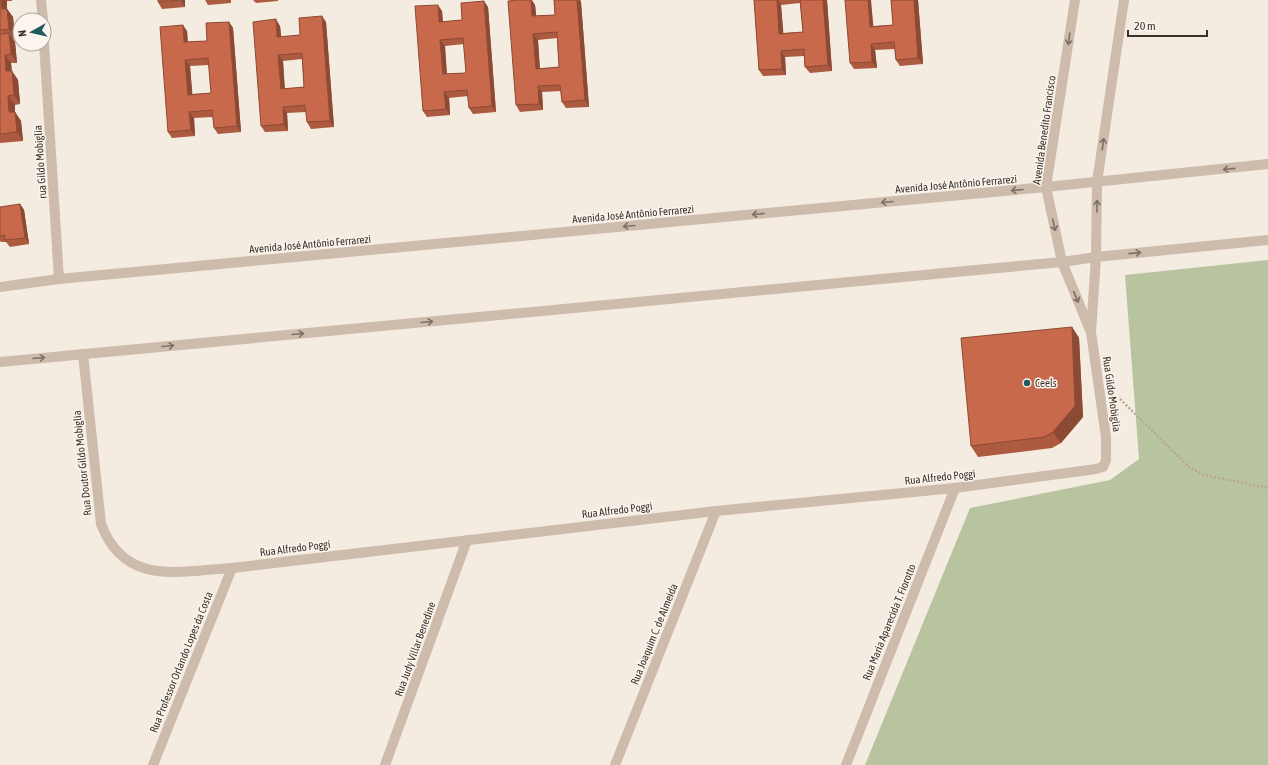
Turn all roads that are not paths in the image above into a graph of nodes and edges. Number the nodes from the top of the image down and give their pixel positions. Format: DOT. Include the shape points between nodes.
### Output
graph roads {
  1 [pos="41,0"];
  2 [pos="1075,0"];
  3 [pos="1124,0"];
  4 [pos="42,12"];
  5 [pos="45,52"];
  6 [pos="1268,164"];
  7 [pos="1098,182"];
  8 [pos="1046,187"];
  9 [pos="1268,240"];
  10 [pos="1096,257"];
  11 [pos="1062,262"];
  12 [pos="59,279"];
  13 [pos="0,287"];
  14 [pos="1091,332"];
  15 [pos="83,354"];
  16 [pos="0,362"];
  17 [pos="1106,460"];
  18 [pos="955,488"];
  19 [pos="716,511"];
  20 [pos="467,540"];
  21 [pos="128,561"];
  22 [pos="232,568"];
  23 [pos="153,765"];
  24 [pos="385,765"];
  25 [pos="615,765"];
  26 [pos="846,765"];
  1 -- 4 [label="street"];
  2 -- 8 [label="street, Avenida Benedito Francisco, one-way"];
  7 -- 3 [label="street, one-way"];
  5 -- 12 [label="street, rua Gildo Mobiglia"];
  6 -- 7 [label="street, Avenida José Antônio Ferrarezi, one-way"];
  7 -- 8 [label="street, Avenida José Antônio Ferrarezi"];
  10 -- 7 [label="street, one-way"];
  8 -- 11 [label="street, Avenida Benedito Francisco, one-way"];
  8 -- 12 [label="street, Avenida José Antônio Ferrarezi, one-way"];
  10 -- 9 [label="street, one-way"];
  10 -- 11 [label="street"];
  10 -- 14 [label="street, Rua Gildo Mobiglia"];
  11 -- 14 [label="street, Rua Gildo Mobiglia, one-way"];
  15 -- 11 [label="street, one-way"];
  12 -- 13 [label="street, Avenida José Antônio Ferrarezi"];
  14 -- 17 [label="street, Rua Gildo Mobiglia" via="1106,437"];
  16 -- 15 [label="street, one-way"];
  15 -- 21 [label="street, Rua Doutor Gildo Mobiglia" via="101,524 111,544"];
  17 -- 18 [label="street, Rua Alfredo Poggi" via="1103,467 1096,469"];
  18 -- 19 [label="street, Rua Alfredo Poggi"];
  18 -- 26 [label="street, Rua Maria Aparecida T. Fiorotto"];
  19 -- 20 [label="street, Rua Alfredo Poggi"];
  19 -- 25 [label="street, Rua Joaquim C. de Almeida"];
  20 -- 22 [label="street, Rua Alfredo Poggi"];
  20 -- 24 [label="street, Rua Judy Villar Benedine"];
  21 -- 22 [label="street, Rua Alfredo Poggi" via="161,572"];
  22 -- 23 [label="street, Rua Professor Orlando Lopes da Costa"];
}
